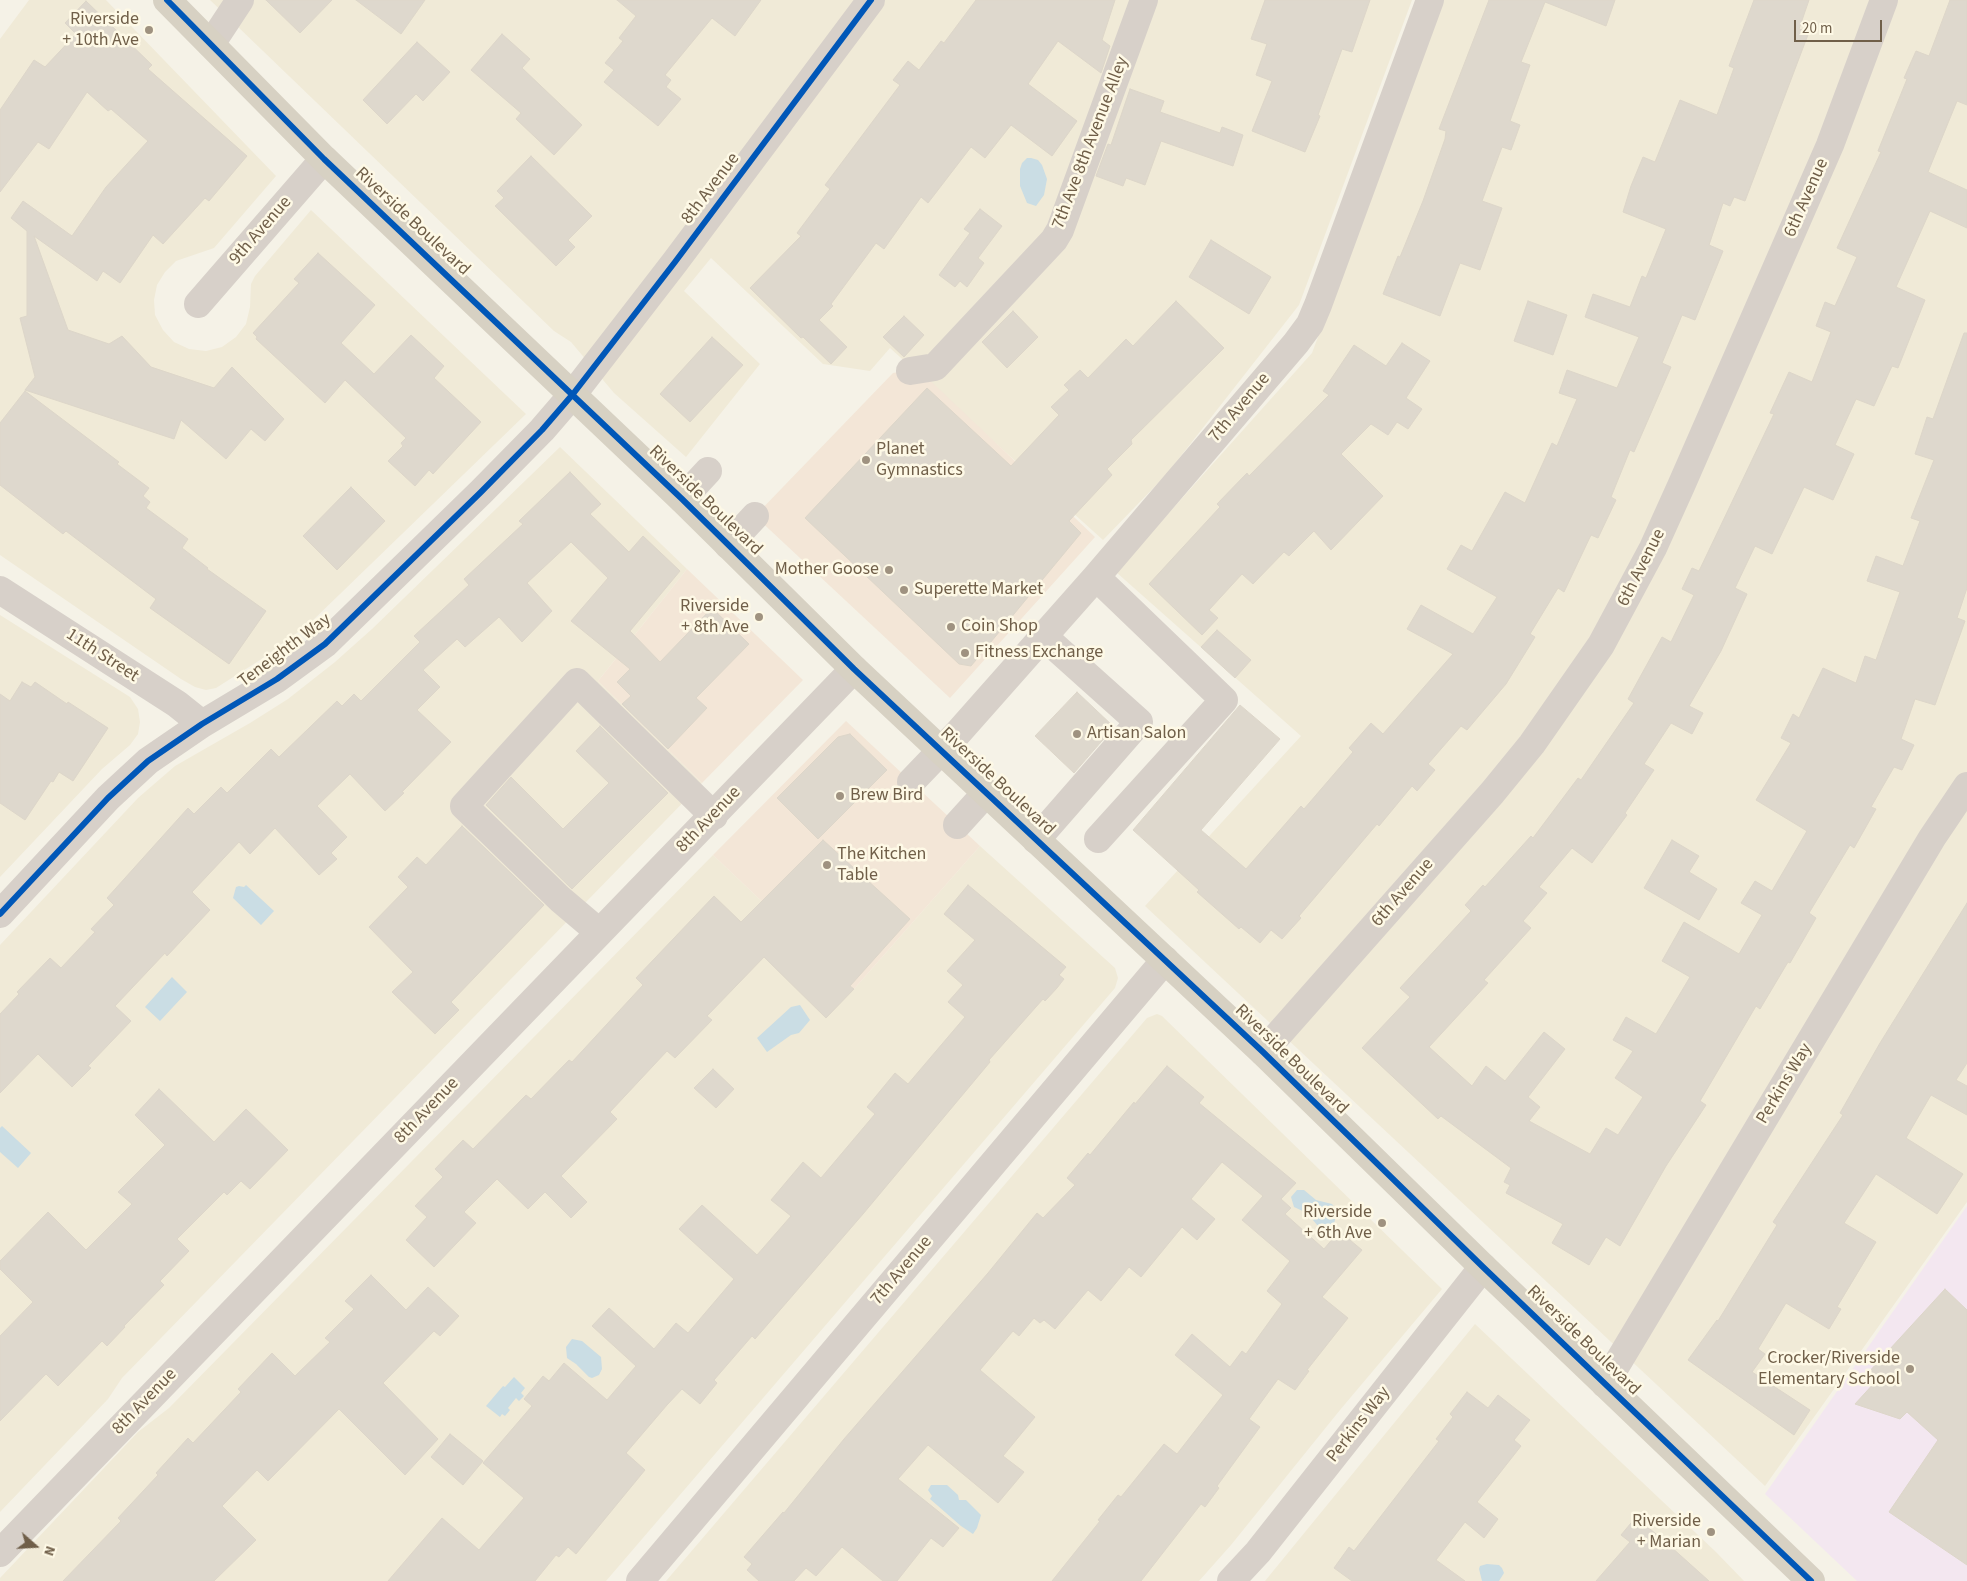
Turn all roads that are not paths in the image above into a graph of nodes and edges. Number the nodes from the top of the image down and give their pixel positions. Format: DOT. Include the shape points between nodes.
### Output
graph roads {
  1 [pos="167,0"];
  2 [pos="240,0"];
  3 [pos="871,0"];
  4 [pos="1144,0"];
  5 [pos="1430,0"];
  6 [pos="1884,0"];
  7 [pos="211,44"];
  8 [pos="324,159"];
  9 [pos="198,304"];
  10 [pos="910,371"];
  11 [pos="573,394"];
  12 [pos="708,471"];
  13 [pos="682,499"];
  14 [pos="755,516"];
  15 [pos="728,545"];
  16 [pos="1096,577"];
  17 [pos="0,590"];
  18 [pos="1043,636"];
  19 [pos="854,670"];
  20 [pos="202,724"];
  21 [pos="941,750"];
  22 [pos="911,782"];
  23 [pos="1967,786"];
  24 [pos="986,793"];
  25 [pos="714,816"];
  26 [pos="957,825"];
  27 [pos="1098,838"];
  28 [pos="1036,840"];
  29 [pos="0,914"];
  30 [pos="599,932"];
  31 [pos="1165,960"];
  32 [pos="1262,1052"];
  33 [pos="1483,1267"];
  34 [pos="1605,1384"];
  35 [pos="0,1553"];
  36 [pos="640,1581"];
  37 [pos="1231,1581"];
  38 [pos="1811,1581"];
  1 -- 7 [label="main road, Riverside Boulevard"];
  2 -- 7 [label="street"];
  3 -- 11 [label="street, 8th Avenue"];
  4 -- 10 [label="street, 7th Ave 8th Avenue Alley" via="1057,235 935,367"];
  5 -- 16 [label="street, 7th Avenue" via="1310,324"];
  6 -- 32 [label="street, 6th Avenue" via="1830,145 1681,486 1653,548 1601,645 1538,737 1498,786"];
  7 -- 8 [label="main road, Riverside Boulevard"];
  8 -- 9 [label="street, 9th Avenue"];
  8 -- 11 [label="main road, Riverside Boulevard"];
  11 -- 13 [label="main road, Riverside Boulevard"];
  11 -- 20 [label="street, Teneighth Way" via="482,492 325,644 277,680"];
  12 -- 13 [label="street"];
  13 -- 15 [label="main road, Riverside Boulevard"];
  14 -- 15 [label="street"];
  15 -- 19 [label="main road, Riverside Boulevard"];
  16 -- 18 [label="street, 7th Avenue"];
  16 -- 27 [label="street" via="1224,700"];
  17 -- 20 [label="street, 11th Street" via="177,704"];
  18 -- 21 [label="street, 7th Avenue"];
  18 -- 28 [label="street" via="1138,722"];
  19 -- 21 [label="main road, Riverside Boulevard"];
  19 -- 25 [label="street, 8th Avenue"];
  20 -- 29 [label="street, Teneighth Way" via="148,761 114,792"];
  21 -- 22 [label="street, 7th Avenue"];
  21 -- 24 [label="main road, Riverside Boulevard"];
  23 -- 34 [label="street, Perkins Way" via="1932,838"];
  24 -- 26 [label="street"];
  24 -- 28 [label="main road, Riverside Boulevard"];
  25 -- 30 [label="street, 8th Avenue"];
  25 -- 30 [label="street" via="577,682 464,806"];
  28 -- 31 [label="main road, Riverside Boulevard"];
  30 -- 35 [label="street, 8th Avenue"];
  31 -- 32 [label="main road, Riverside Boulevard"];
  31 -- 36 [label="street, 7th Avenue"];
  32 -- 33 [label="main road, Riverside Boulevard"];
  33 -- 34 [label="main road, Riverside Boulevard"];
  33 -- 37 [label="street, Perkins Way" via="1258,1552"];
  34 -- 38 [label="main road, Riverside Boulevard"];
}
